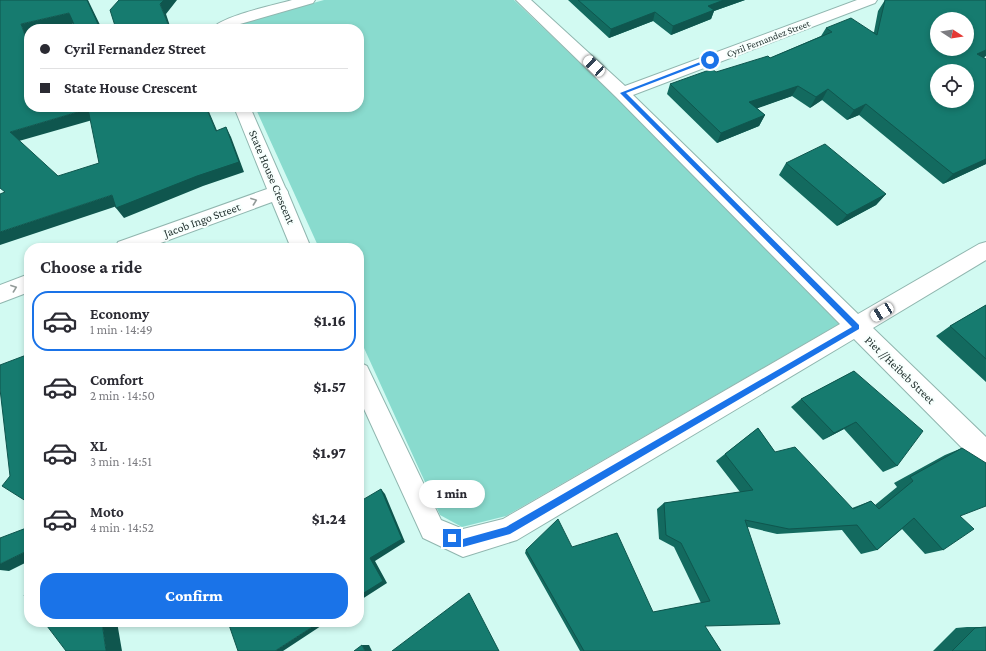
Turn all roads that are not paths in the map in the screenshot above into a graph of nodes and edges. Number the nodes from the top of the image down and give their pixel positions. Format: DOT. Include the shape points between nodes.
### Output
graph roads {
  1 [pos="308,0"];
  2 [pos="523,0"];
  3 [pos="870,0"];
  4 [pos="229,24"];
  5 [pos="622,93"];
  6 [pos="244,112"];
  7 [pos="279,192"];
  8 [pos="139,243"];
  9 [pos="299,243"];
  10 [pos="986,250"];
  11 [pos="24,285"];
  12 [pos="0,294"];
  13 [pos="856,327"];
  14 [pos="364,383"];
  15 [pos="986,454"];
  1 -- 4 [label="street"];
  2 -- 5 [label="street, Piet //Heibeb Street"];
  3 -- 5 [label="street, Cyril Fernandez Street"];
  5 -- 13 [label="street, Piet //Heibeb Street"];
  6 -- 7 [label="street, State House Crescent"];
  8 -- 7 [label="street, Jacob Ingo Street, one-way"];
  7 -- 9 [label="street, State House Crescent"];
  10 -- 13 [label="street"];
  12 -- 11 [label="street, one-way"];
  13 -- 14 [label="street" via="508,531 463,543 432,529"];
  13 -- 15 [label="street, Piet //Heibeb Street"];
}
